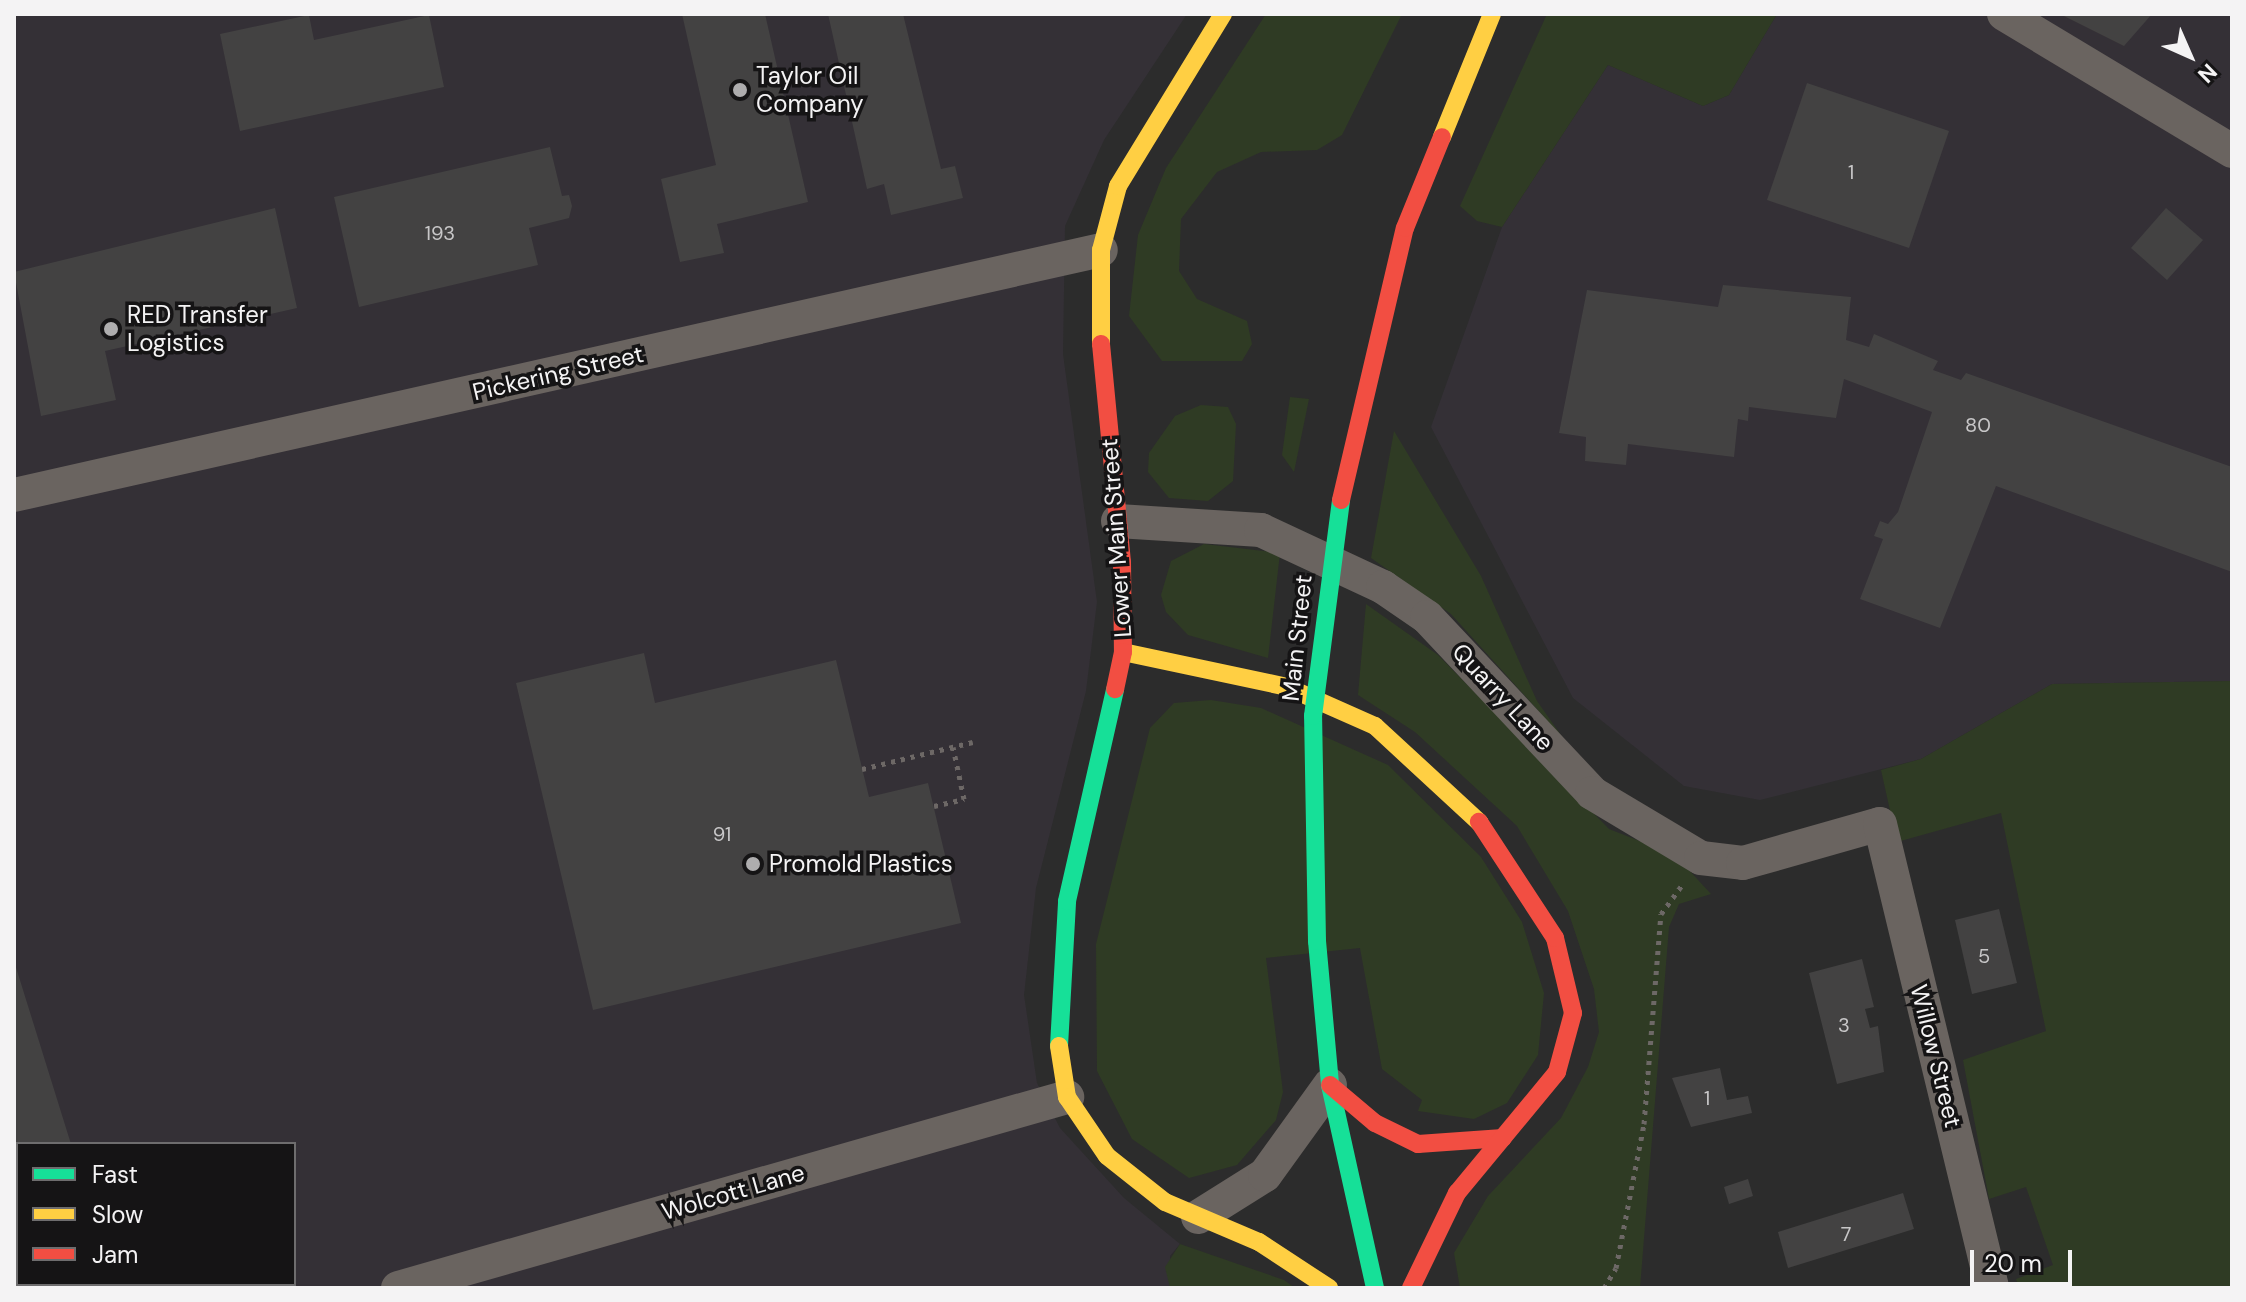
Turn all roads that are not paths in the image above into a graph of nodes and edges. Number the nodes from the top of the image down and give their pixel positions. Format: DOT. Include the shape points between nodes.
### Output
graph roads {
  1 [pos="1223,14"];
  2 [pos="1492,14"];
  3 [pos="2004,14"];
  4 [pos="2232,151"];
  5 [pos="1101,250"];
  6 [pos="14,495"];
  7 [pos="1118,521"];
  8 [pos="1123,652"];
  9 [pos="1880,824"];
  10 [pos="1330,1085"];
  11 [pos="1067,1097"];
  12 [pos="1503,1138"];
  13 [pos="1198,1217"];
  14 [pos="398,1288"];
  15 [pos="1329,1288"];
  16 [pos="1375,1288"];
  17 [pos="1411,1288"];
  18 [pos="1992,1288"];
  1 -- 5 [label="main road, Lower Main Street" via="1118,186"];
  2 -- 10 [label="main road, Main Street, bridge" via="1405,228 1344,473 1313,716 1317,941"];
  3 -- 4 [label="street"];
  5 -- 6 [label="street, Pickering Street"];
  5 -- 7 [label="main road, Lower Main Street" via="1098,314"];
  7 -- 8 [label="main road, Lower Main Street"];
  7 -- 9 [label="street, Quarry Lane" via="1261,530 1383,587 1427,617 1592,793 1701,858 1743,863"];
  8 -- 11 [label="main road, Lower Main Street" via="1060,951 1058,1038"];
  8 -- 12 [label="main road" via="1222,670 1347,709 1442,780 1496,841 1555,938 1573,1013 1547,1090"];
  9 -- 18 [label="street, Willow Street"];
  10 -- 12 [label="main road" via="1375,1123 1418,1144"];
  10 -- 13 [label="street" via="1265,1175"];
  10 -- 16 [label="main road, Main Street"];
  11 -- 13 [label="main road, Lower Main Street" via="1107,1156 1165,1202"];
  11 -- 14 [label="street, Wolcott Lane"];
  12 -- 17 [label="main road" via="1457,1193"];
  13 -- 15 [label="main road, Lower Main Street" via="1267,1246"];
}
